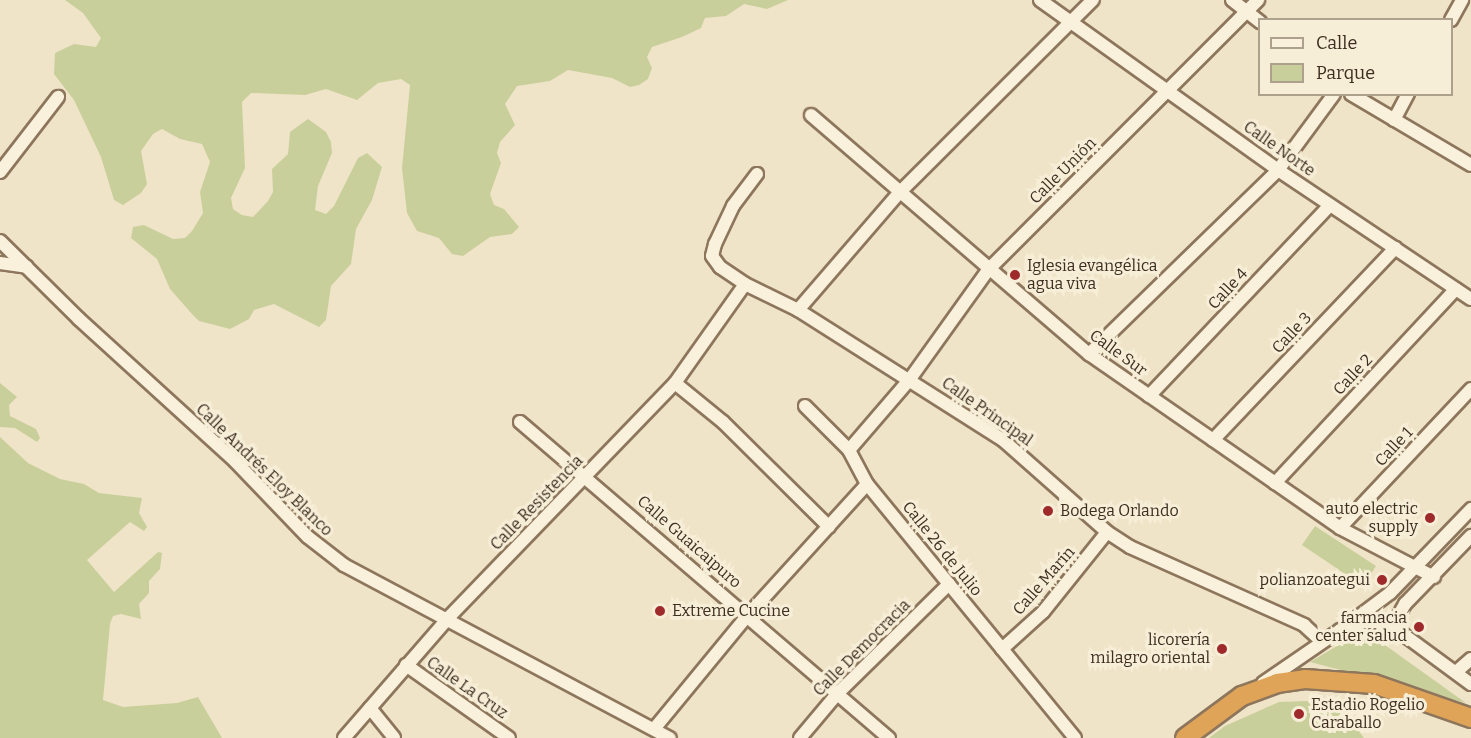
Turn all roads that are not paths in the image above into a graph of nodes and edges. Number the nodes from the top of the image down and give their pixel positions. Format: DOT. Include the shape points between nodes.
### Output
graph roads {
  1 [pos="1040,0"];
  2 [pos="1093,0"];
  3 [pos="1232,0"];
  4 [pos="1258,0"];
  5 [pos="1462,0"];
  6 [pos="1247,12"];
  7 [pos="1452,18"];
  8 [pos="1258,20"];
  9 [pos="1071,22"];
  10 [pos="1168,90"];
  11 [pos="1333,96"];
  12 [pos="1354,96"];
  13 [pos="1407,96"];
  14 [pos="58,97"];
  15 [pos="812,116"];
  16 [pos="1394,120"];
  17 [pos="1471,165"];
  18 [pos="1278,170"];
  19 [pos="0,172"];
  20 [pos="756,174"];
  21 [pos="900,192"];
  22 [pos="1330,205"];
  23 [pos="0,241"];
  24 [pos="1395,248"];
  25 [pos="0,263"];
  26 [pos="27,267"];
  27 [pos="988,270"];
  28 [pos="745,284"];
  29 [pos="1456,289"];
  30 [pos="1471,299"];
  31 [pos="798,310"];
  32 [pos="1089,354"];
  33 [pos="910,379"];
  34 [pos="675,383"];
  35 [pos="1471,389"];
  36 [pos="1149,396"];
  37 [pos="806,406"];
  38 [pos="520,422"];
  39 [pos="1214,440"];
  40 [pos="849,450"];
  41 [pos="587,475"];
  42 [pos="1275,483"];
  43 [pos="867,484"];
  44 [pos="1471,509"];
  45 [pos="829,527"];
  46 [pos="1340,528"];
  47 [pos="1107,532"];
  48 [pos="1471,536"];
  49 [pos="1415,569"];
  50 [pos="1434,577"];
  51 [pos="949,584"];
  52 [pos="748,615"];
  53 [pos="449,617"];
  54 [pos="1396,629"];
  55 [pos="1340,630"];
  56 [pos="1321,641"];
  57 [pos="1002,649"];
  58 [pos="1471,659"];
  59 [pos="406,665"];
  60 [pos="1456,672"];
  61 [pos="1471,684"];
  62 [pos="837,694"];
  63 [pos="1242,696"];
  64 [pos="370,708"];
  65 [pos="1471,718"];
  66 [pos="654,729"];
  67 [pos="344,738"];
  68 [pos="394,738"];
  69 [pos="509,738"];
  70 [pos="670,738"];
  71 [pos="800,738"];
  72 [pos="889,738"];
  73 [pos="1075,738"];
  74 [pos="1185,738"];
  1 -- 9 [label="street, Calle Norte"];
  2 -- 9 [label="street"];
  3 -- 6 [label="street"];
  4 -- 6 [label="street, Calle Unión"];
  5 -- 7 [label="street"];
  6 -- 8 [label="street"];
  6 -- 10 [label="street, Calle Unión"];
  9 -- 10 [label="street, Calle Norte"];
  9 -- 21 [label="street"];
  10 -- 18 [label="street, Calle Norte"];
  10 -- 27 [label="street, Calle Unión"];
  11 -- 18 [label="street"];
  12 -- 16 [label="street"];
  13 -- 16 [label="street"];
  14 -- 19 [label="street"];
  15 -- 21 [label="street, Calle Sur"];
  16 -- 17 [label="street"];
  18 -- 22 [label="street, Calle Norte"];
  18 -- 32 [label="street"];
  20 -- 28 [label="street, Calle Principal" via="733,206 712,256 720,267"];
  21 -- 27 [label="street, Calle Sur"];
  21 -- 31 [label="street"];
  22 -- 24 [label="street, Calle Norte"];
  22 -- 36 [label="street, Calle 4"];
  23 -- 26 [label="street, Calle Andrés Eloy Blanco"];
  24 -- 29 [label="street, Calle Norte"];
  24 -- 39 [label="street, Calle 3"];
  25 -- 26 [label="street"];
  26 -- 53 [label="street, Calle Andrés Eloy Blanco" via="235,461 308,537 344,564"];
  27 -- 32 [label="street, Calle Sur"];
  27 -- 33 [label="street, Calle Unión"];
  28 -- 31 [label="street, Calle Principal"];
  28 -- 34 [label="street, Calle Resistencia"];
  29 -- 30 [label="street, Calle Norte"];
  29 -- 42 [label="street, Calle 2"];
  31 -- 33 [label="street, Calle Principal"];
  32 -- 36 [label="street, Calle Sur"];
  33 -- 40 [label="street"];
  33 -- 47 [label="street, Calle Principal" via="1004,440"];
  34 -- 41 [label="street, Calle Resistencia"];
  34 -- 45 [label="street" via="723,422"];
  35 -- 46 [label="street, Calle 1"];
  36 -- 39 [label="street, Calle Sur"];
  37 -- 40 [label="street, Calle 26 de Julio"];
  38 -- 41 [label="street, Calle Guaicaipuro"];
  39 -- 42 [label="street, Calle Sur"];
  40 -- 43 [label="street, Calle 26 de Julio"];
  41 -- 52 [label="street, Calle Guaicaipuro"];
  41 -- 53 [label="street, Calle Resistencia"];
  42 -- 46 [label="street, Calle Sur"];
  43 -- 45 [label="street"];
  43 -- 51 [label="street, Calle 26 de Julio"];
  44 -- 49 [label="street"];
  45 -- 52 [label="street"];
  46 -- 49 [label="street, Calle Sur"];
  47 -- 56 [label="street, Calle Principal" via="1173,568 1304,625"];
  47 -- 57 [label="street, Calle Marín" via="1043,612"];
  48 -- 50 [label="street"];
  49 -- 50 [label="street, Calle Sur"];
  49 -- 55 [label="street"];
  50 -- 54 [label="street" via="1405,604 1398,614"];
  51 -- 57 [label="street, Calle 26 de Julio"];
  51 -- 62 [label="street, Calle Democracia"];
  52 -- 62 [label="street, Calle Guaicaipuro"];
  52 -- 66 [label="street"];
  53 -- 59 [label="street, Calle Resistencia"];
  53 -- 66 [label="street, Calle Andrés Eloy Blanco"];
  54 -- 55 [label="street" via="1364,622"];
  54 -- 60 [label="street"];
  55 -- 56 [label="street"];
  56 -- 63 [label="street"];
  57 -- 73 [label="street, Calle 26 de Julio"];
  58 -- 60 [label="street"];
  59 -- 64 [label="street, Calle Resistencia"];
  59 -- 69 [label="street, Calle La Cruz"];
  60 -- 61 [label="street"];
  62 -- 71 [label="street, Calle Democracia"];
  62 -- 72 [label="street, Calle Guaicaipuro"];
  63 -- 65 [label="highway" via="1277,683 1333,680 1401,691"];
  63 -- 74 [label="highway"];
  64 -- 67 [label="street, Calle Resistencia"];
  64 -- 68 [label="street"];
  66 -- 70 [label="street, Calle Andrés Eloy Blanco"];
}
